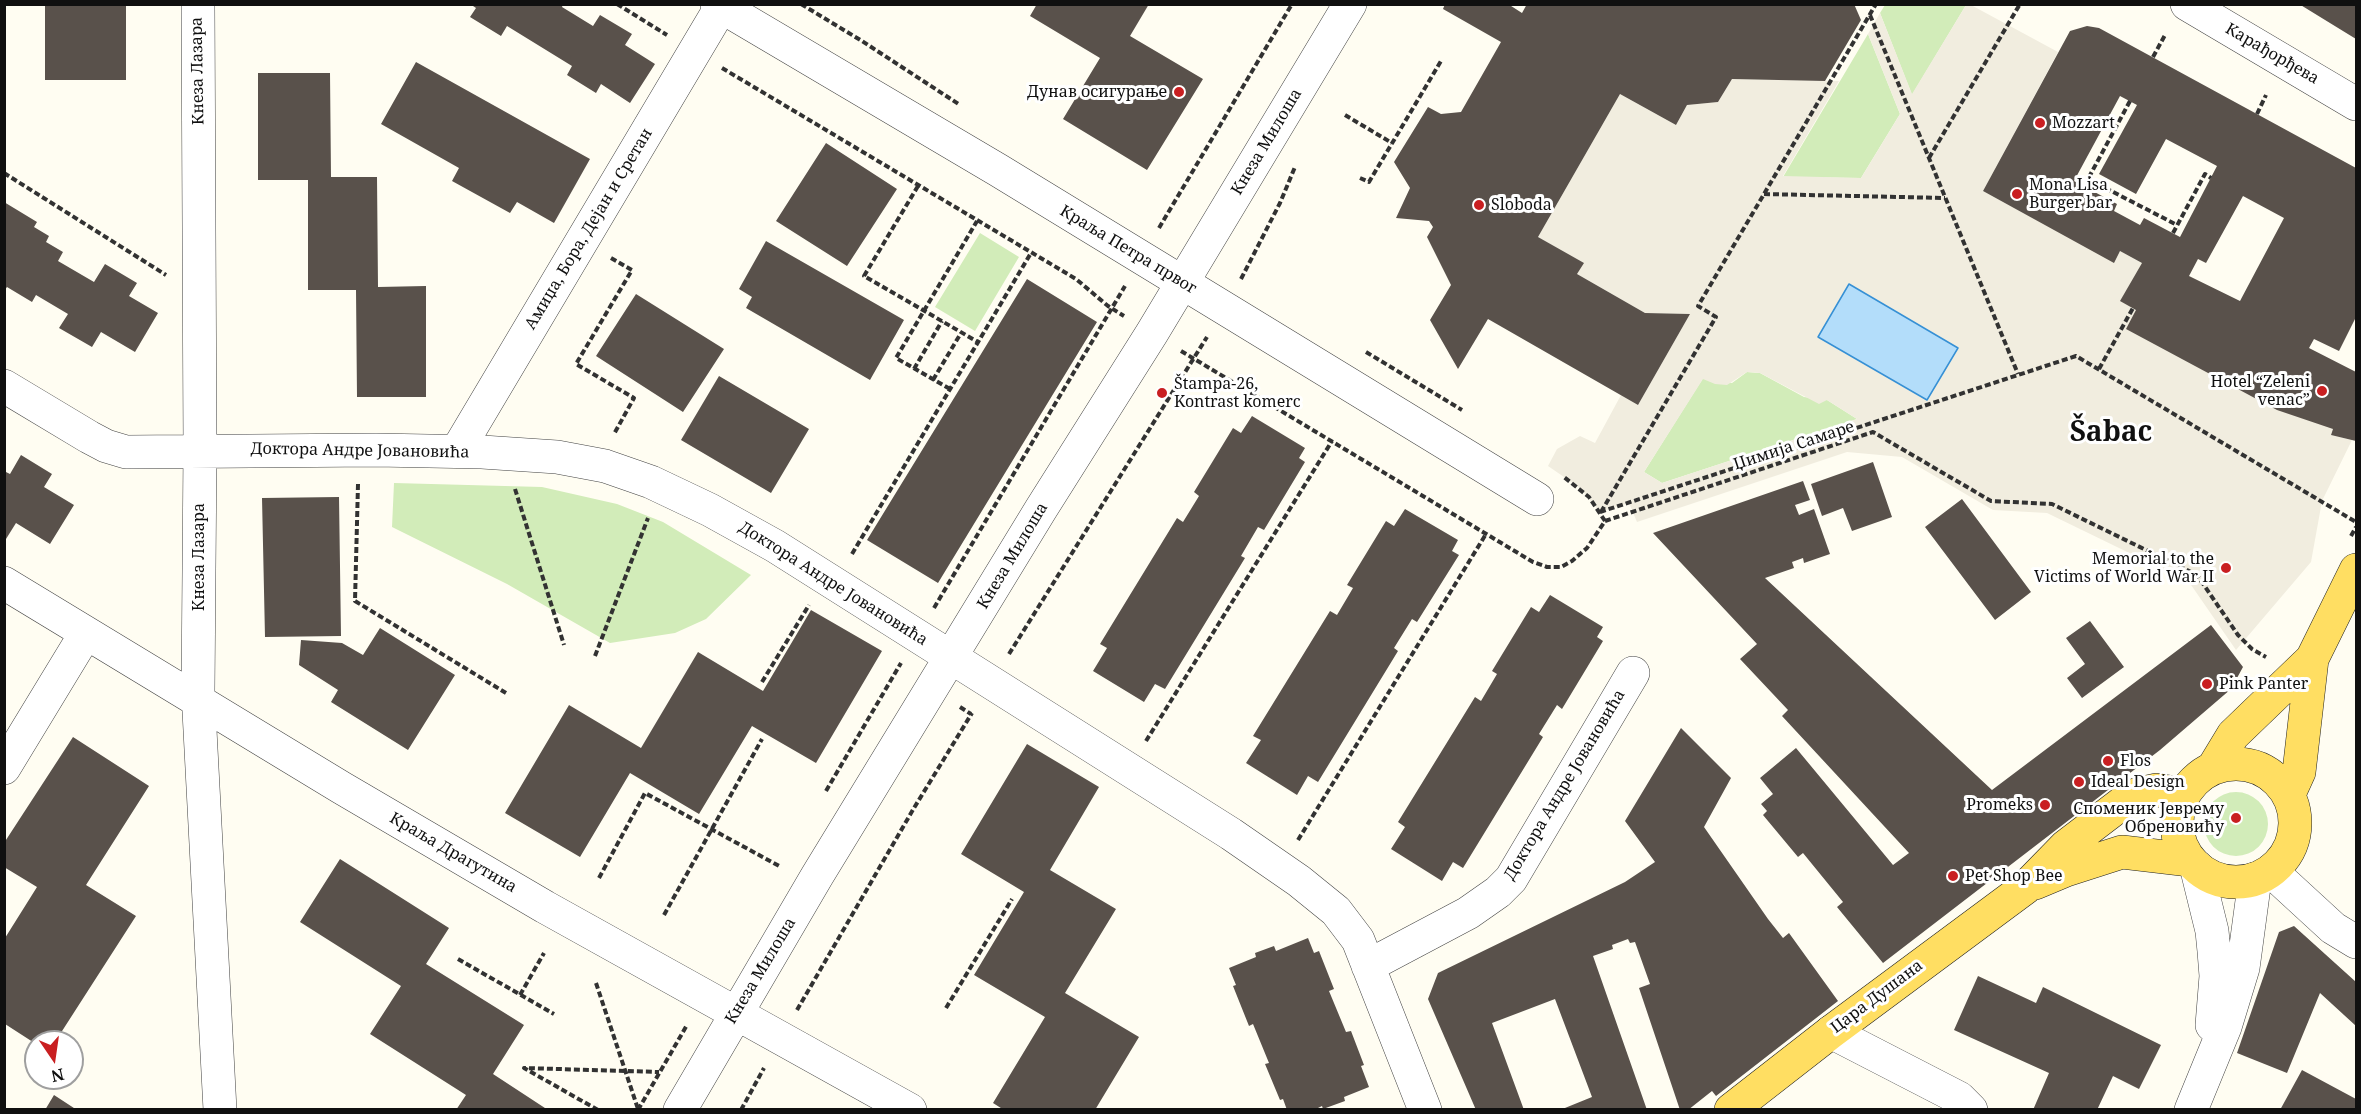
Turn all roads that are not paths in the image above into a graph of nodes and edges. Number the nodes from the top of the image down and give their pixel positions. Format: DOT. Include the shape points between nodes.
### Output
graph roads {
  1 [pos="198,4"];
  2 [pos="1350,4"];
  3 [pos="2187,4"];
  4 [pos="719,6"];
  5 [pos="2356,104"];
  6 [pos="1183,283"];
  7 [pos="4,386"];
  8 [pos="200,450"];
  9 [pos="457,451"];
  10 [pos="1537,499"];
  11 [pos="2356,570"];
  12 [pos="4,583"];
  13 [pos="2348,610"];
  14 [pos="86,633"];
  15 [pos="951,658"];
  16 [pos="2312,659"];
  17 [pos="1633,673"];
  18 [pos="198,701"];
  19 [pos="4,768"];
  20 [pos="2213,768"];
  21 [pos="2184,794"];
  22 [pos="2289,794"];
  23 [pos="2193,863"];
  24 [pos="2263,875"];
  25 [pos="2025,888"];
  26 [pos="2356,942"];
  27 [pos="1368,966"];
  28 [pos="737,1013"];
  29 [pos="1830,1032"];
  30 [pos="2209,1066"];
  31 [pos="1738,1108"];
  32 [pos="220,1110"];
  33 [pos="680,1110"];
  34 [pos="910,1110"];
  35 [pos="1425,1110"];
  36 [pos="1971,1110"];
  37 [pos="2192,1110"];
  1 -- 8 [label="street, Кнеза Лазара"];
  2 -- 6 [label="street, Кнеза Милоша"];
  3 -- 5 [label="street, Карађорђева"];
  4 -- 6 [label="street, Краља Петра првог"];
  4 -- 9 [label="street, Амиџа, Бора, Дејан и Сретан"];
  6 -- 10 [label="street, Краља Петра првог"];
  6 -- 15 [label="street, Кнеза Милоша"];
  7 -- 8 [label="street, Доктора Андре Јовановића" via="106,446 140,453"];
  8 -- 9 [label="street, Доктора Андре Јовановића"];
  8 -- 18 [label="street, Кнеза Лазара"];
  9 -- 15 [label="street, Доктора Андре Јовановића" via="557,457 605,466 651,482 767,541"];
  11 -- 13 [label="main road"];
  12 -- 14 [label="street, Краља Драгутина"];
  13 -- 16 [label="main road"];
  14 -- 18 [label="street, Краља Драгутина"];
  14 -- 19 [label="street"];
  15 -- 27 [label="street, Доктора Андре Јовановића" via="1299,881 1336,911 1358,940"];
  15 -- 28 [label="street, Кнеза Милоша"];
  16 -- 20 [label="main road" via="2233,735"];
  16 -- 22 [label="main road" via="2299,772"];
  17 -- 27 [label="street, Доктора Андре Јовановића" via="1511,879 1468,913"];
  18 -- 28 [label="street, Краља Драгутина" via="519,892"];
  18 -- 32 [label="street, Кнеза Лазара"];
  20 -- 21 [label="main road" via="2196,778"];
  20 -- 22 [label="main road" via="2230,763 2264,769"];
  21 -- 23 [label="main road" via="2177,828 2181,845"];
  21 -- 25 [label="main road, Цара Душана" via="2156,790 2121,804 2066,846"];
  22 -- 24 [label="main road" via="2296,813 2289,852"];
  23 -- 24 [label="main road" via="2210,876 2228,881 2247,882"];
  23 -- 25 [label="main road, Цара Душана" via="2122,852"];
  23 -- 30 [label="street" via="2212,932 2216,976"];
  24 -- 26 [label="street"];
  24 -- 30 [label="street" via="2243,968"];
  25 -- 29 [label="main road, Цара Душана"];
  27 -- 35 [label="street, Доктора Андре Јовановића"];
  28 -- 33 [label="street, Кнеза Милоша"];
  28 -- 34 [label="street, Краља Драгутина"];
  29 -- 31 [label="main road, Цара Душана"];
  29 -- 36 [label="street" via="1959,1098"];
  30 -- 37 [label="street"];
}
